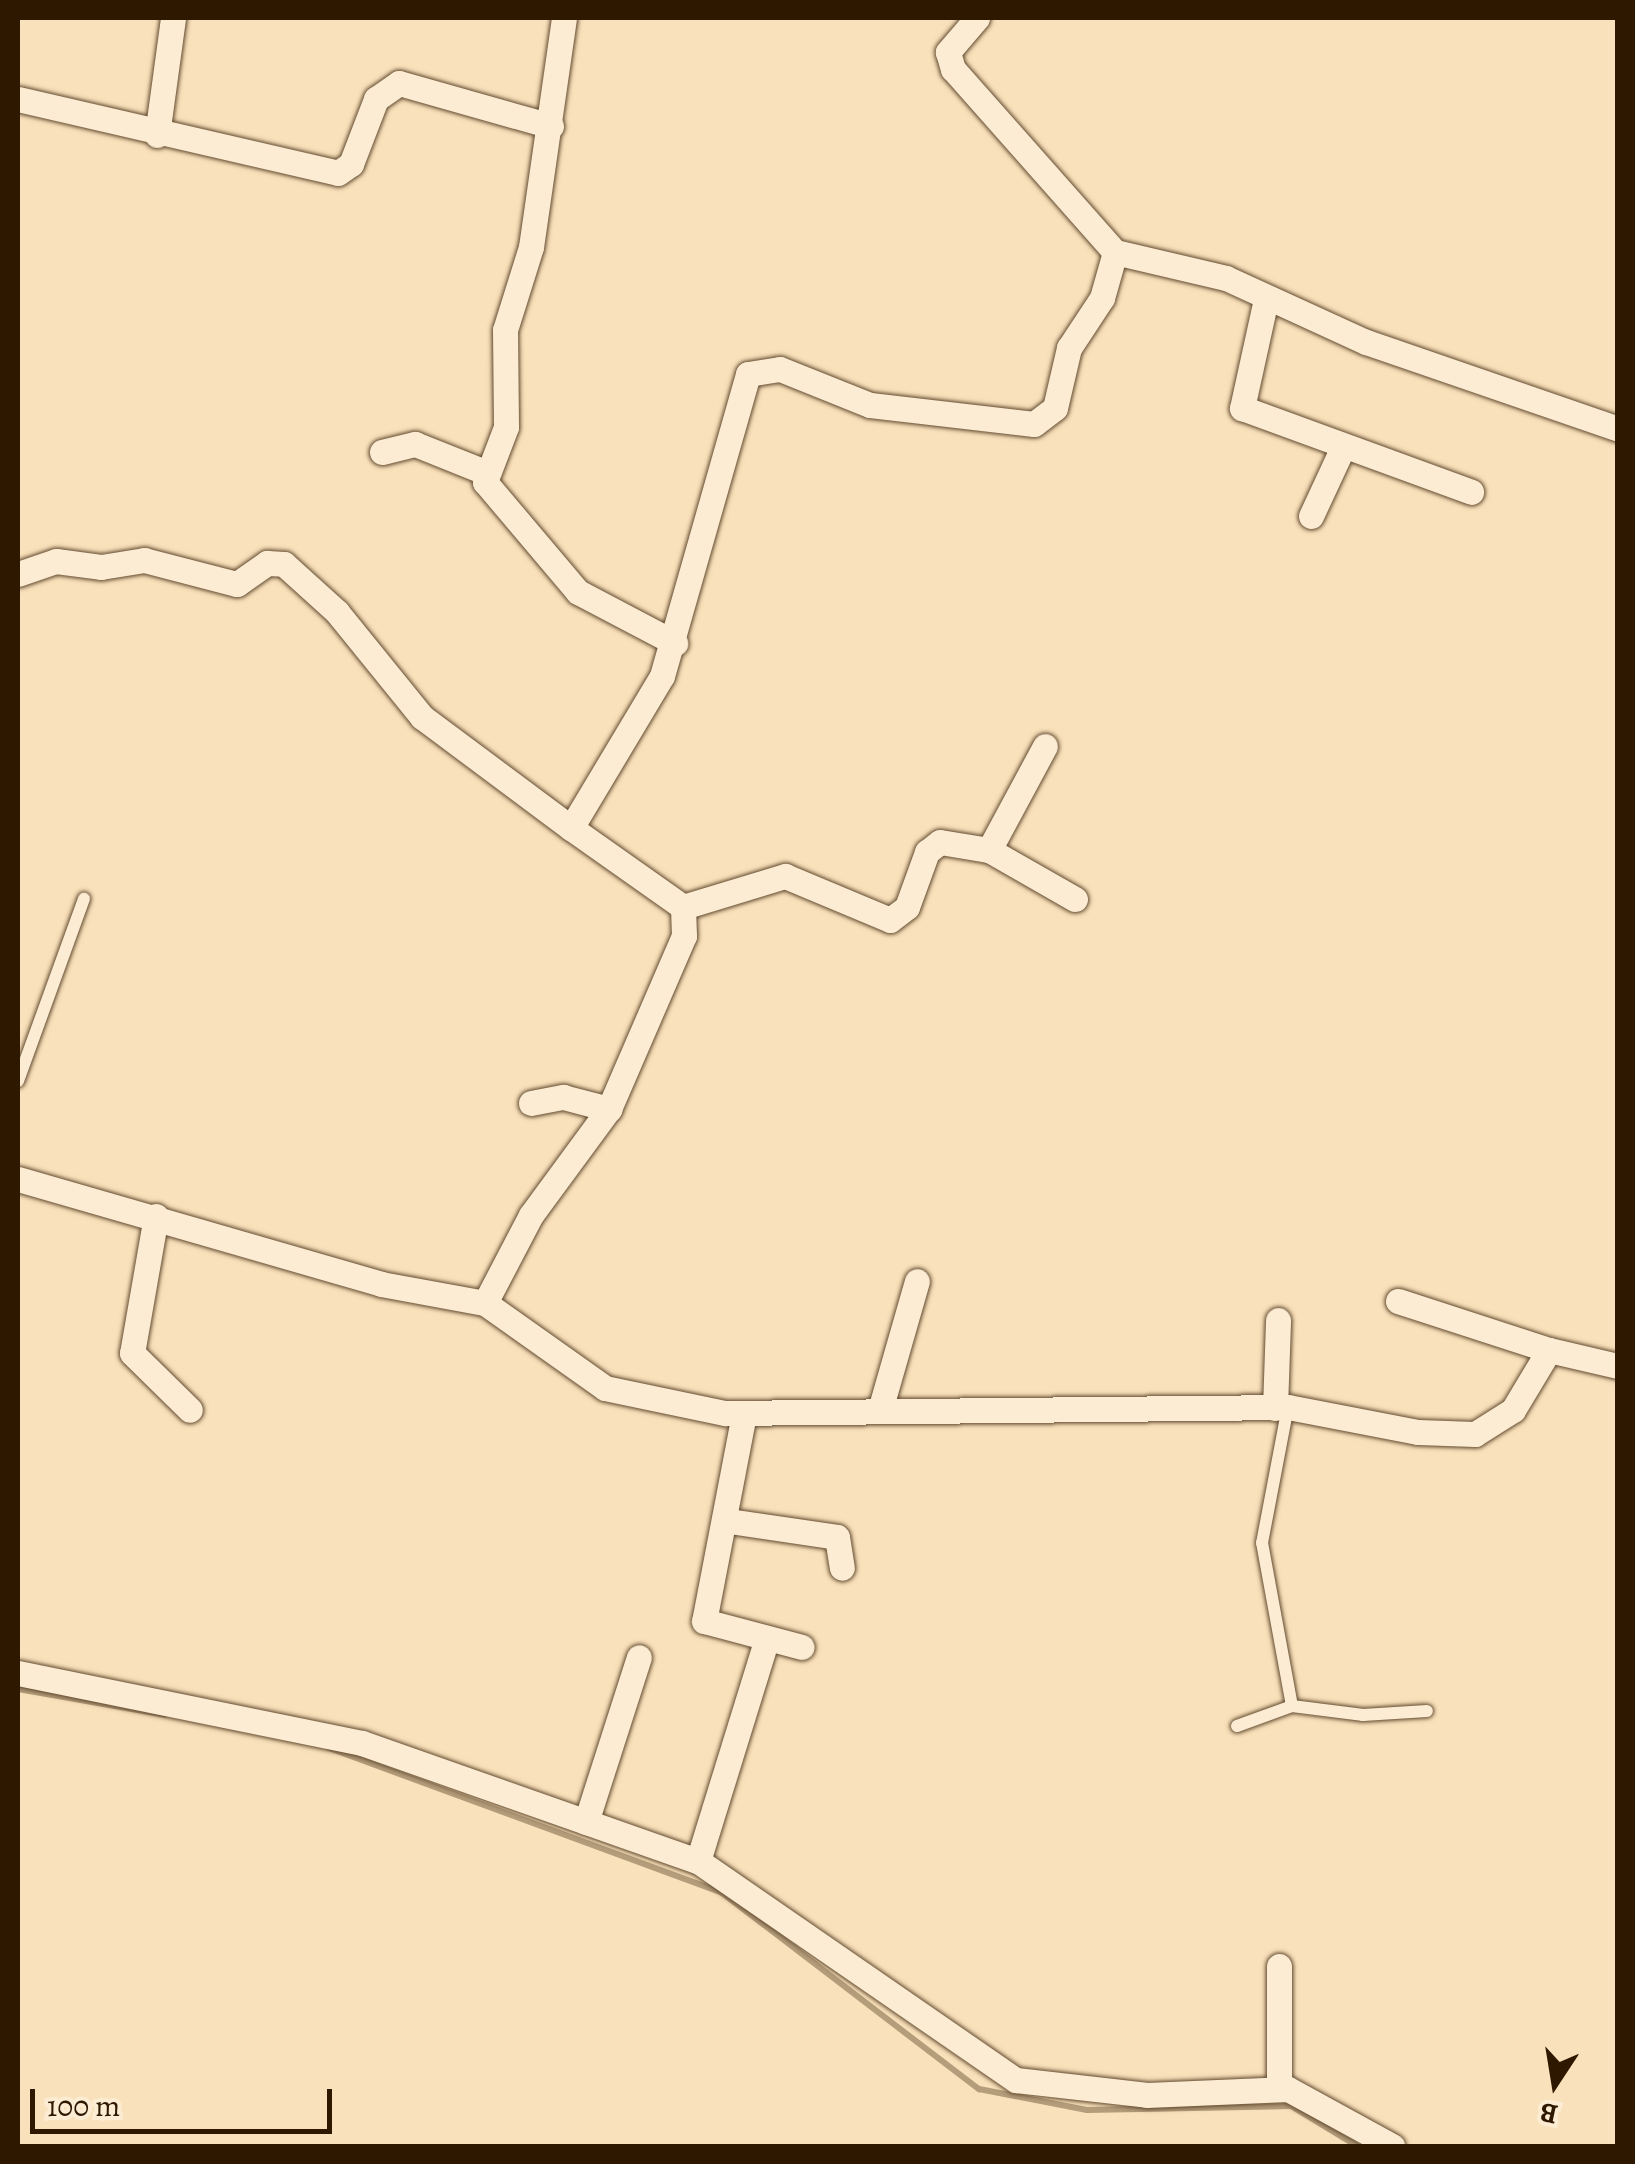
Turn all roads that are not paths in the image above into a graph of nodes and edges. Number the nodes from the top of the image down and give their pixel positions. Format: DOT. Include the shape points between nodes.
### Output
graph roads {
  1 [pos="172,18"];
  2 [pos="564,18"];
  3 [pos="977,18"];
  4 [pos="18,99"];
  5 [pos="551,126"];
  6 [pos="157,135"];
  7 [pos="1114,252"];
  8 [pos="1266,299"];
  9 [pos="1618,428"];
  10 [pos="1343,447"];
  11 [pos="382,452"];
  12 [pos="485,472"];
  13 [pos="1471,492"];
  14 [pos="1311,516"];
  15 [pos="18,574"];
  16 [pos="674,643"];
  17 [pos="1045,746"];
  18 [pos="571,828"];
  19 [pos="989,850"];
  20 [pos="1075,898"];
  21 [pos="84,899"];
  22 [pos="683,907"];
  23 [pos="18,1081"];
  24 [pos="531,1103"];
  25 [pos="609,1108"];
  26 [pos="18,1179"];
  27 [pos="156,1216"];
  28 [pos="917,1281"];
  29 [pos="1398,1301"];
  30 [pos="484,1303"];
  31 [pos="1278,1320"];
  32 [pos="1549,1350"];
  33 [pos="1618,1366"];
  34 [pos="1282,1407"];
  35 [pos="190,1410"];
  36 [pos="880,1410"];
  37 [pos="744,1414"];
  38 [pos="729,1521"];
  39 [pos="842,1568"];
  40 [pos="766,1638"];
  41 [pos="802,1647"];
  42 [pos="639,1657"];
  43 [pos="18,1673"];
  44 [pos="1292,1706"];
  45 [pos="1427,1710"];
  46 [pos="1237,1726"];
  47 [pos="586,1822"];
  48 [pos="698,1860"];
  49 [pos="1279,1966"];
  50 [pos="1279,2089"];
  51 [pos="1392,2146"];
  1 -- 6 [label="street"];
  2 -- 5 [label="street"];
  3 -- 7 [label="street" via="948,52 953,69"];
  4 -- 6 [label="street"];
  5 -- 6 [label="street" via="399,84 376,99 351,164 338,174"];
  5 -- 12 [label="street" via="531,246 506,330 506,426"];
  7 -- 8 [label="street" via="1226,278"];
  7 -- 16 [label="street" via="1102,298 1069,348 1055,408 1034,424 870,405 780,369 748,374"];
  8 -- 9 [label="street"];
  8 -- 10 [label="street" via="1242,408"];
  10 -- 13 [label="street"];
  10 -- 14 [label="street"];
  11 -- 12 [label="street" via="415,444"];
  12 -- 16 [label="street" via="496,500 578,592"];
  15 -- 18 [label="street" via="56,562 101,567 144,560 237,584 267,562 284,564 337,612 422,717"];
  16 -- 18 [label="street" via="626,744"];
  17 -- 19 [label="street"];
  18 -- 22 [label="street"];
  19 -- 20 [label="street"];
  19 -- 22 [label="street" via="934,846 907,907 890,920 785,876"];
  21 -- 23 [label="lane"];
  22 -- 25 [label="street" via="684,936"];
  24 -- 25 [label="street" via="563,1097"];
  25 -- 30 [label="street" via="531,1216"];
  26 -- 27 [label="street"];
  27 -- 30 [label="street" via="381,1284"];
  27 -- 35 [label="street" via="132,1353"];
  28 -- 36 [label="street"];
  29 -- 32 [label="street"];
  30 -- 37 [label="street" via="604,1388"];
  31 -- 34 [label="street"];
  32 -- 33 [label="street"];
  32 -- 34 [label="street" via="1513,1410 1476,1434 1418,1432"];
  34 -- 36 [label="street"];
  34 -- 44 [label="lane" via="1262,1543"];
  36 -- 37 [label="street"];
  37 -- 38 [label="street"];
  38 -- 39 [label="street" via="837,1537"];
  38 -- 40 [label="street" via="704,1621"];
  40 -- 41 [label="street"];
  40 -- 48 [label="street"];
  42 -- 47 [label="street"];
  43 -- 47 [label="street" via="362,1743"];
  44 -- 45 [label="lane" via="1363,1715"];
  44 -- 46 [label="lane"];
  47 -- 48 [label="street"];
  48 -- 50 [label="street" via="793,1919 1001,2074 1147,2095"];
  49 -- 50 [label="street"];
  50 -- 51 [label="street" via="1309,2097"];
}
